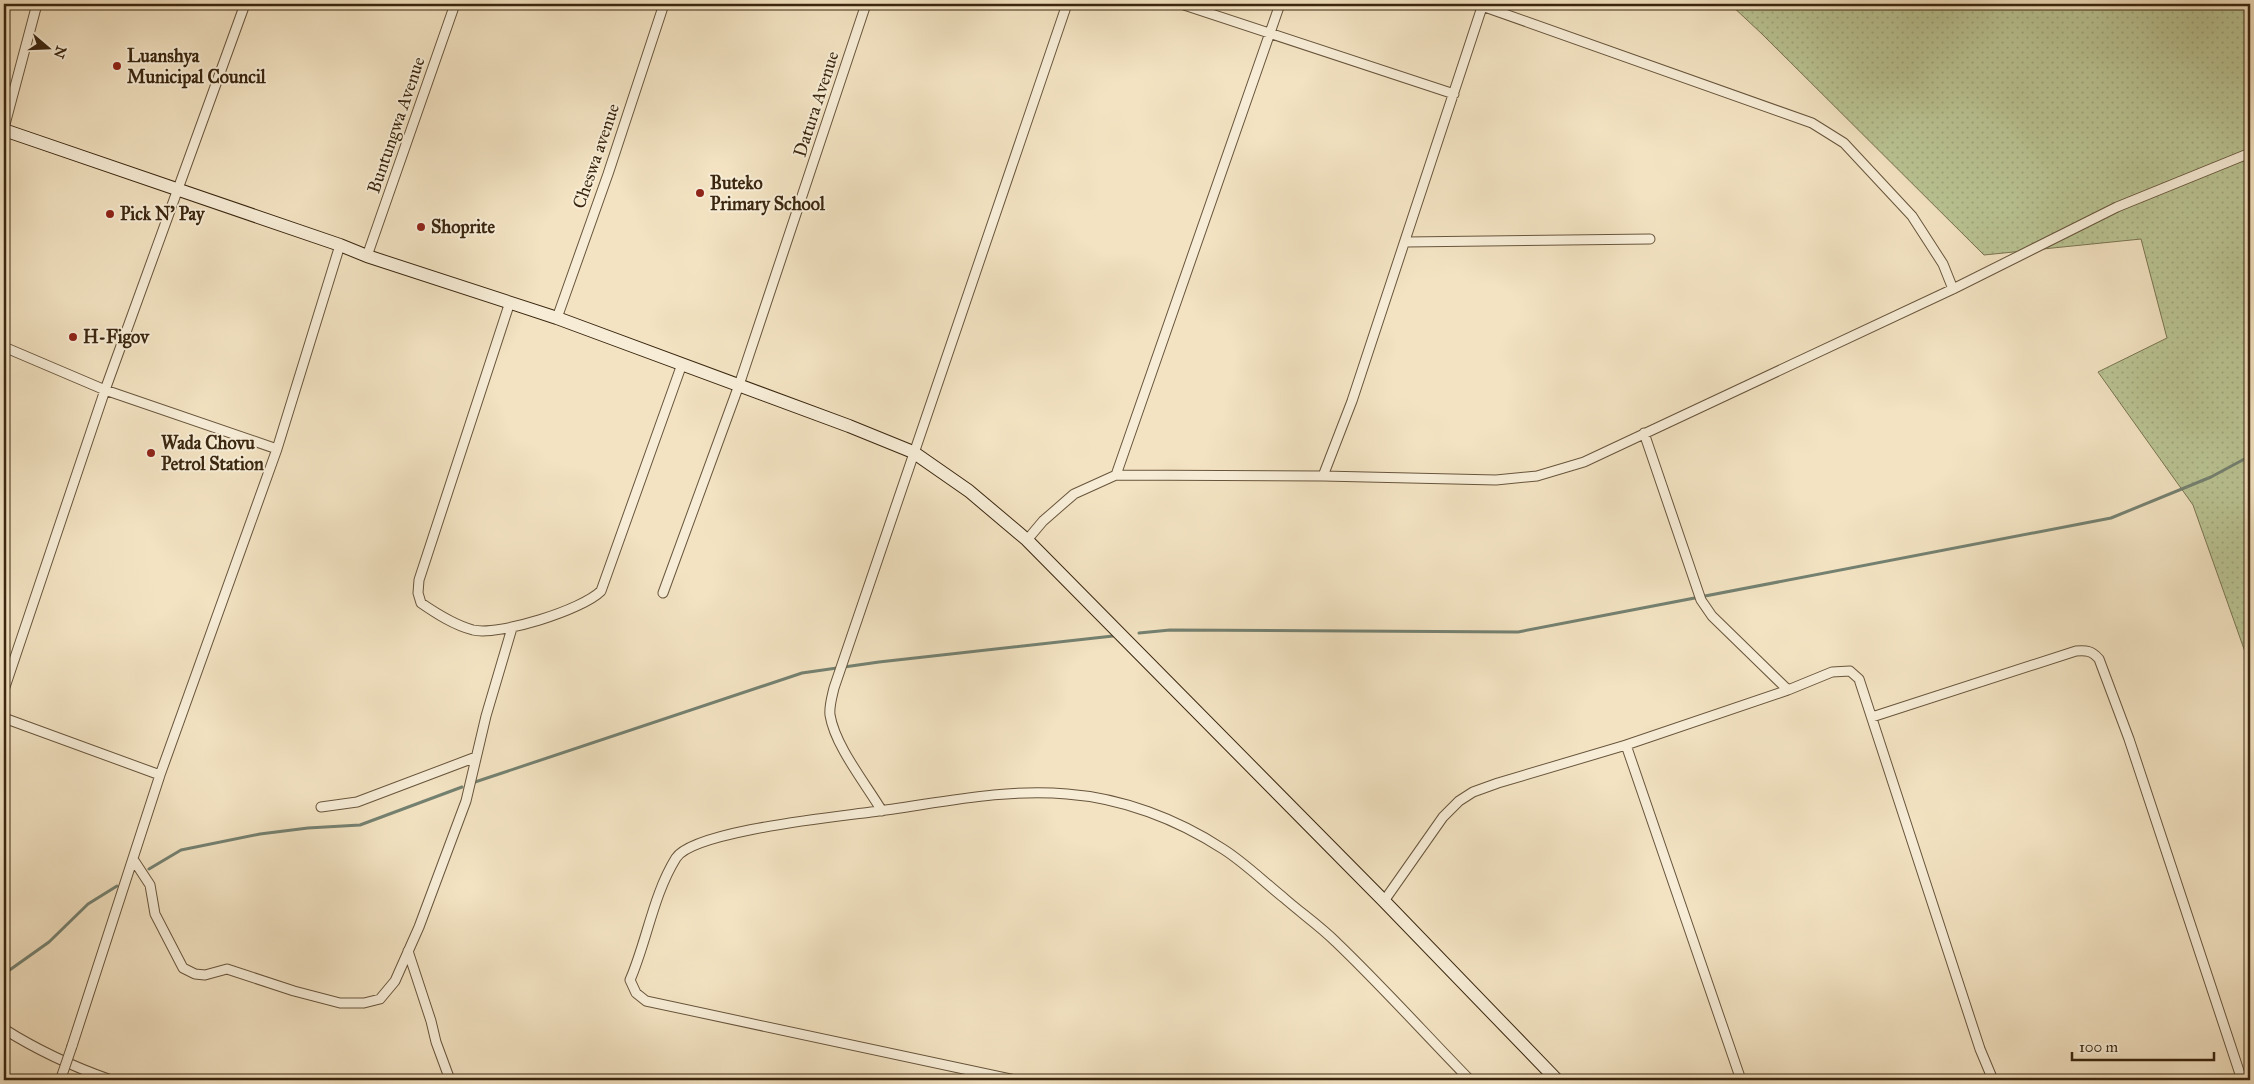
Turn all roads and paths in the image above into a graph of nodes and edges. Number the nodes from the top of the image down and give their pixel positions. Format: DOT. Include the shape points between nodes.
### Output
graph roads {
  1 [pos="37,4"];
  2 [pos="245,4"];
  3 [pos="455,4"];
  4 [pos="664,4"];
  5 [pos="866,4"];
  6 [pos="1067,4"];
  7 [pos="1181,4"];
  8 [pos="1280,4"];
  9 [pos="1482,5"];
  10 [pos="1269,33"];
  11 [pos="1454,94"];
  12 [pos="4,129"];
  13 [pos="2250,153"];
  14 [pos="179,189"];
  15 [pos="1650,239"];
  16 [pos="1406,242"];
  17 [pos="340,245"];
  18 [pos="367,256"];
  19 [pos="1953,289"];
  20 [pos="510,302"];
  21 [pos="557,318"];
  22 [pos="4,347"];
  23 [pos="4,352"];
  24 [pos="15,354"];
  25 [pos="682,364"];
  26 [pos="739,385"];
  27 [pos="105,390"];
  28 [pos="1644,433"];
  29 [pos="277,449"];
  30 [pos="913,452"];
  31 [pos="1116,475"];
  32 [pos="1323,476"];
  33 [pos="1027,540"];
  34 [pos="663,593"];
  35 [pos="512,628"];
  36 [pos="4,690"];
  37 [pos="1788,690"];
  38 [pos="1872,717"];
  39 [pos="4,718"];
  40 [pos="1626,745"];
  41 [pos="476,757"];
  42 [pos="160,775"];
  43 [pos="321,807"];
  44 [pos="882,811"];
  45 [pos="133,859"];
  46 [pos="1384,901"];
  47 [pos="408,951"];
  48 [pos="4,1029"];
  49 [pos="61,1079"];
  50 [pos="111,1080"];
  51 [pos="450,1080"];
  52 [pos="1016,1080"];
  53 [pos="1470,1080"];
  54 [pos="1557,1080"];
  55 [pos="1740,1080"];
  56 [pos="1993,1080"];
  57 [pos="2242,1080"];
  1 -- 12 [label="street"];
  2 -- 14 [label="street"];
  3 -- 18 [label="street, Buntungwa Avenue"];
  4 -- 21 [label="street, Cheswa avenue"];
  5 -- 26 [label="street, Datura Avenue"];
  6 -- 30 [label="street"];
  7 -- 10 [label="street"];
  8 -- 10 [label="street"];
  9 -- 11 [label="street"];
  9 -- 19 [label="street" via="1812,123 1844,143 1912,216 1943,264"];
  10 -- 11 [label="street"];
  10 -- 31 [label="street"];
  11 -- 16 [label="street"];
  12 -- 14 [label="main road"];
  13 -- 19 [label="street" via="2117,207"];
  14 -- 17 [label="main road"];
  14 -- 27 [label="street"];
  15 -- 16 [label="street"];
  16 -- 32 [label="street"];
  17 -- 18 [label="main road"];
  17 -- 29 [label="street"];
  18 -- 20 [label="main road"];
  19 -- 28 [label="street"];
  20 -- 21 [label="main road"];
  20 -- 35 [label="street" via="424,561 418,592 421,603 453,623 480,631"];
  21 -- 25 [label="main road"];
  22 -- 24 [label="street"];
  23 -- 24 [label="street"];
  24 -- 27 [label="street"];
  25 -- 26 [label="main road"];
  25 -- 35 [label="street" via="601,591 576,607"];
  26 -- 30 [label="main road"];
  26 -- 34 [label="street, Datura Avenue"];
  27 -- 29 [label="street"];
  27 -- 36 [label="street"];
  28 -- 32 [label="street" via="1584,462 1537,476 1496,480"];
  28 -- 37 [label="street" via="1701,600 1712,616"];
  29 -- 42 [label="street"];
  30 -- 33 [label="main road" via="969,491"];
  30 -- 44 [label="street" via="841,663 830,706 841,745"];
  31 -- 32 [label="street"];
  31 -- 33 [label="street" via="1074,494"];
  33 -- 46 [label="main road"];
  35 -- 41 [label="street"];
  37 -- 38 [label="street" via="1832,672 1850,671 1859,679"];
  37 -- 40 [label="street"];
  38 -- 56 [label="street"];
  38 -- 57 [label="street" via="2076,651 2093,652 2129,739"];
  39 -- 42 [label="street"];
  40 -- 46 [label="street" via="1498,783 1459,801 1443,817"];
  40 -- 55 [label="street"];
  41 -- 43 [label="street" via="357,802"];
  41 -- 47 [label="street" via="466,801 434,891"];
  42 -- 45 [label="street"];
  44 -- 52 [label="street" via="728,834 682,850 664,883 630,980 636,993 646,1001"];
  44 -- 53 [label="street" via="1021,793 1067,794 1133,806 1194,831 1235,857 1334,940"];
  45 -- 47 [label="street" via="150,886 155,914 183,968 195,974 205,975 227,969 329,1001 364,1004 385,996"];
  45 -- 49 [label="street, bridge"];
  46 -- 54 [label="main road"];
  47 -- 51 [label="street"];
  48 -- 50 [label="street"];
}
